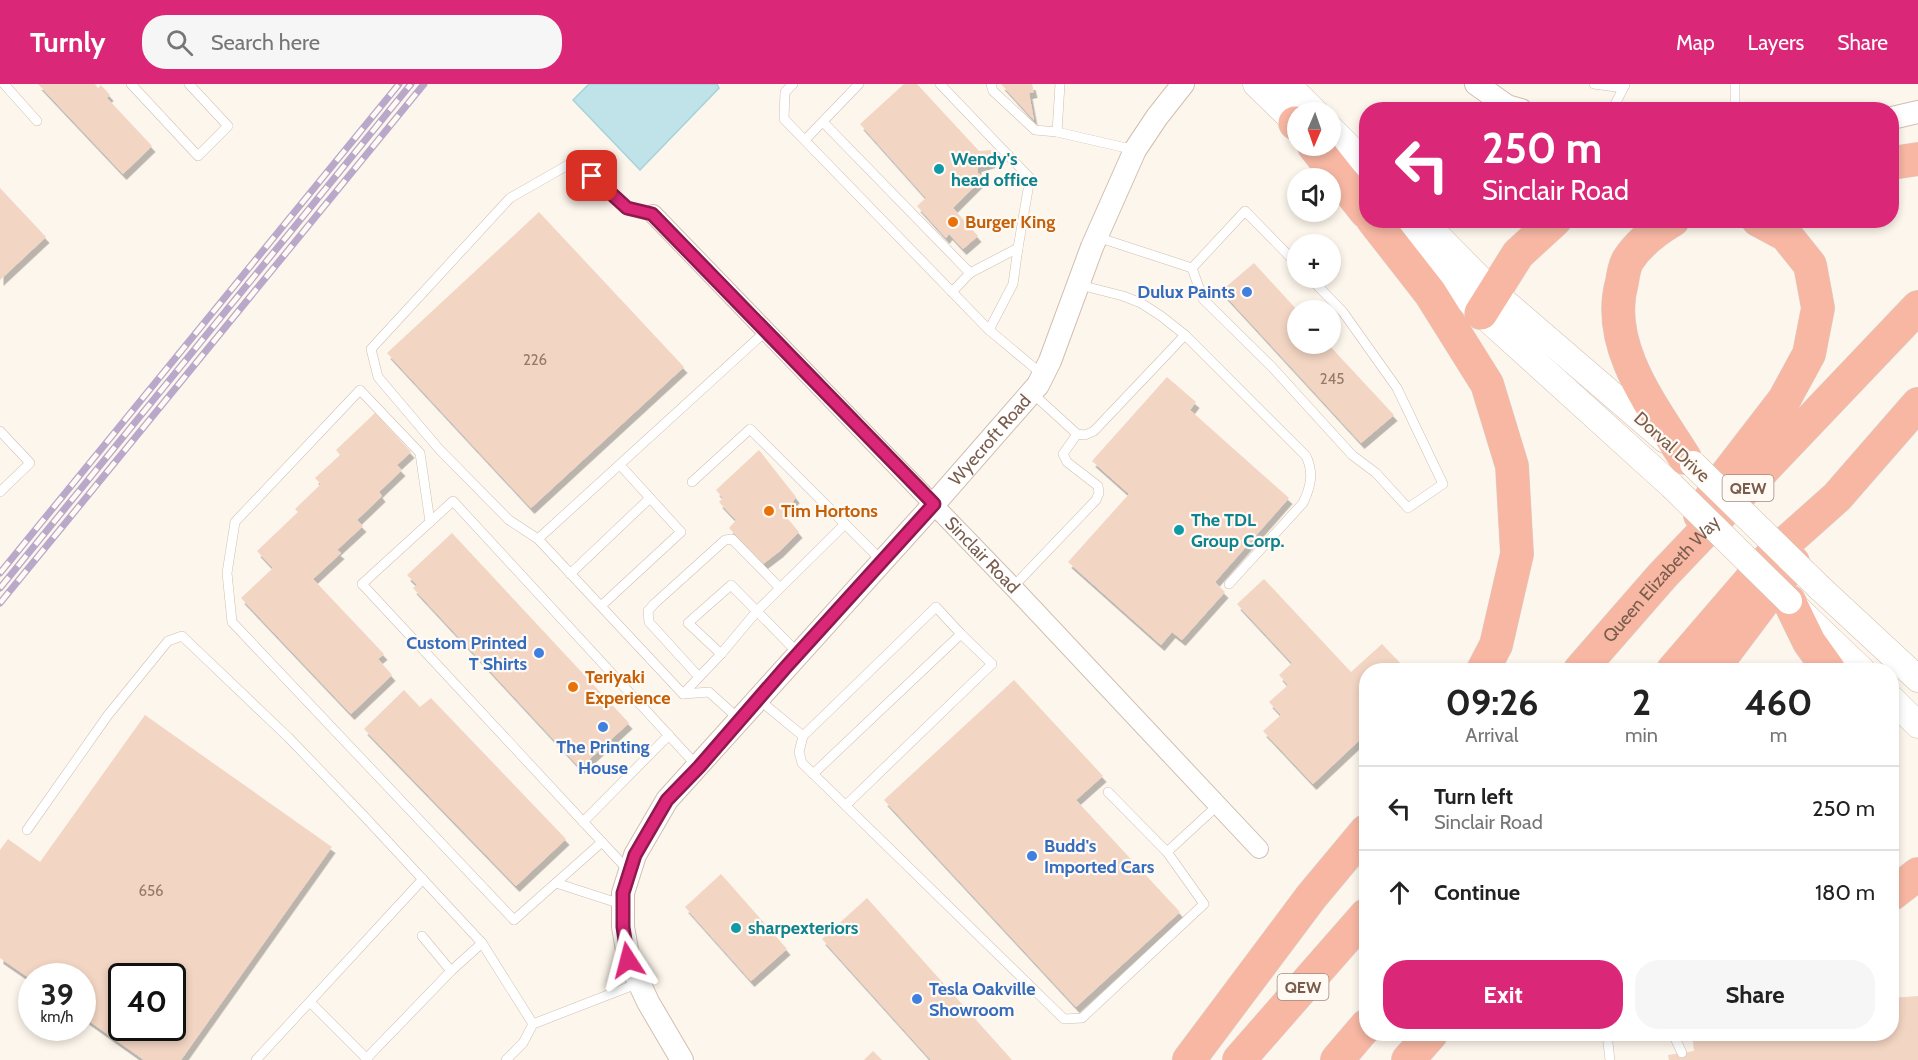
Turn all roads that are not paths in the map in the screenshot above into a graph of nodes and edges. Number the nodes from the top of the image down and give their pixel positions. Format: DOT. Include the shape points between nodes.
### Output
graph roads {
  1 [pos="4,84"];
  2 [pos="131,84"];
  3 [pos="189,84"];
  4 [pos="793,84"];
  5 [pos="860,84"];
  6 [pos="940,84"];
  7 [pos="991,84"];
  8 [pos="1060,84"];
  9 [pos="1183,84"];
  10 [pos="1256,84"];
  11 [pos="1287,84"];
  12 [pos="1476,84"];
  13 [pos="1594,84"];
  14 [pos="1735,84"];
  15 [pos="1624,86"];
  16 [pos="1295,102"];
  17 [pos="1502,102"];
  18 [pos="1616,102"];
  19 [pos="1735,102"];
  20 [pos="1287,112"];
  21 [pos="1918,112"];
  22 [pos="1899,116"];
  23 [pos="37,121"];
  24 [pos="822,122"];
  25 [pos="1057,132"];
  26 [pos="1341,139"];
  27 [pos="805,140"];
  28 [pos="1135,150"];
  29 [pos="1326,156"];
  30 [pos="1330,156"];
  31 [pos="1359,158"];
  32 [pos="1918,159"];
  33 [pos="1899,162"];
  34 [pos="1359,188"];
  35 [pos="1359,202"];
  36 [pos="652,214"];
  37 [pos="1379,228"];
  38 [pos="1400,228"];
  39 [pos="1428,228"];
  40 [pos="1546,228"];
  41 [pos="1659,228"];
  42 [pos="1773,228"];
  43 [pos="1097,237"];
  44 [pos="1018,248"];
  45 [pos="1287,254"];
  46 [pos="1192,268"];
  47 [pos="970,273"];
  48 [pos="1080,285"];
  49 [pos="1320,288"];
  50 [pos="952,292"];
  51 [pos="1487,302"];
  52 [pos="1918,307"];
  53 [pos="989,330"];
  54 [pos="766,331"];
  55 [pos="1185,335"];
  56 [pos="1037,383"];
  57 [pos="1918,404"];
  58 [pos="0,431"];
  59 [pos="1077,434"];
  60 [pos="620,465"];
  61 [pos="1684,469"];
  62 [pos="692,482"];
  63 [pos="0,492"];
  64 [pos="1837,497"];
  65 [pos="650,498"];
  66 [pos="934,504"];
  67 [pos="430,522"];
  68 [pos="844,524"];
  69 [pos="538,539"];
  70 [pos="882,561"];
  71 [pos="570,574"];
  72 [pos="1662,576"];
  73 [pos="1229,584"];
  74 [pos="1013,587"];
  75 [pos="780,588"];
  76 [pos="1790,601"];
  77 [pos="601,606"];
  78 [pos="757,611"];
  79 [pos="962,634"];
  80 [pos="798,653"];
  81 [pos="721,654"];
  82 [pos="1487,663"];
  83 [pos="1586,663"];
  84 [pos="1679,663"];
  85 [pos="1717,663"];
  86 [pos="1824,663"];
  87 [pos="1855,663"];
  88 [pos="699,677"];
  89 [pos="1918,679"];
  90 [pos="683,694"];
  91 [pos="758,699"];
  92 [pos="1899,706"];
  93 [pos="740,720"];
  94 [pos="1918,725"];
  95 [pos="669,735"];
  96 [pos="803,736"];
  97 [pos="699,767"];
  98 [pos="813,774"];
  99 [pos="1108,792"];
  100 [pos="846,805"];
  101 [pos="1218,805"];
  102 [pos="584,822"];
  103 [pos="27,830"];
  104 [pos="1359,839"];
  105 [pos="602,842"];
  106 [pos="1259,849"];
  107 [pos="1167,852"];
  108 [pos="630,872"];
  109 [pos="1918,874"];
  110 [pos="423,879"];
  111 [pos="556,883"];
  112 [pos="1899,889"];
  113 [pos="623,905"];
  114 [pos="1359,923"];
  115 [pos="422,936"];
  116 [pos="482,943"];
  117 [pos="451,971"];
  118 [pos="639,983"];
  119 [pos="309,1002"];
  120 [pos="533,1024"];
  121 [pos="1359,1034"];
  122 [pos="1425,1041"];
  123 [pos="1608,1041"];
  124 [pos="1676,1041"];
  125 [pos="1682,1053"];
  126 [pos="256,1060"];
  127 [pos="367,1060"];
  128 [pos="506,1060"];
  129 [pos="682,1060"];
  130 [pos="1189,1060"];
  131 [pos="1239,1060"];
  132 [pos="1337,1060"];
  133 [pos="1408,1060"];
  134 [pos="1610,1060"];
  1 -- 23 [label="lane"];
  2 -- 3 [label="lane" via="198,156 228,126"];
  4 -- 27 [label="lane" via="785,92 784,119"];
  5 -- 24 [label="lane"];
  6 -- 44 [label="lane" via="1030,178"];
  7 -- 25 [label="lane" via="993,91 1035,130"];
  8 -- 25 [label="lane"];
  9 -- 28 [label="street, Wyecroft Road"];
  10 -- 20 [label="main road"];
  11 -- 16 [label="main road"];
  12 -- 17 [label="street"];
  13 -- 15 [label="lane"];
  14 -- 19 [label="lane"];
  15 -- 18 [label="lane"];
  21 -- 22 [label="street"];
  24 -- 27 [label="lane"];
  24 -- 47 [label="lane"];
  25 -- 28 [label="lane"];
  26 -- 31 [label="main road"];
  27 -- 50 [label="lane"];
  28 -- 43 [label="street, Wyecroft Road"];
  29 -- 35 [label="highway"];
  30 -- 34 [label="main road"];
  32 -- 33 [label="highway"];
  36 -- 54 [label="street, Sinclair Road"];
  36 -- 69 [label="lane" via="627,208 575,161 510,198 371,349 378,377 439,449 509,520"];
  37 -- 82 [label="highway" via="1430,293 1487,384 1512,466 1517,554 1496,645"];
  38 -- 51 [label="main road, Dorval Drive"];
  39 -- 51 [label="main road, Dorval Drive"];
  40 -- 51 [label="highway" via="1518,254"];
  41 -- 61 [label="highway" via="1628,261 1617,298 1619,334 1643,393"];
  42 -- 72 [label="highway" via="1786,235 1810,265 1818,308 1809,354 1784,400 1719,483"];
  43 -- 46 [label="lane"];
  43 -- 48 [label="street, Wyecroft Road"];
  44 -- 47 [label="lane"];
  44 -- 53 [label="lane" via="1013,284"];
  45 -- 46 [label="lane" via="1245,211"];
  46 -- 49 [label="lane" via="1203,299 1408,508 1443,483 1397,388 1343,312"];
  47 -- 50 [label="lane"];
  48 -- 55 [label="lane" via="1140,303"];
  48 -- 56 [label="street, Wyecroft Road"];
  50 -- 53 [label="lane"];
  51 -- 61 [label="main road, Dorval Drive"];
  52 -- 72 [label="highway, Queen Elizabeth Way / QEW"];
  53 -- 56 [label="lane"];
  54 -- 60 [label="lane"];
  54 -- 66 [label="street, Sinclair Road"];
  55 -- 59 [label="lane" via="1094,431"];
  55 -- 73 [label="lane" via="1306,456 1311,468 1311,487 1304,503"];
  56 -- 59 [label="lane"];
  56 -- 66 [label="street, Wyecroft Road"];
  57 -- 64 [label="highway"];
  58 -- 63 [label="lane" via="30,463"];
  59 -- 74 [label="lane" via="1063,454 1067,462 1098,486 1099,493"];
  60 -- 65 [label="lane"];
  60 -- 69 [label="lane"];
  61 -- 76 [label="main road, Dorval Drive, bridge"];
  61 -- 89 [label="main road, Dorval Drive, bridge"];
  62 -- 68 [label="lane" via="750,429"];
  64 -- 84 [label="highway" via="1772,555"];
  64 -- 85 [label="highway"];
  65 -- 71 [label="lane"];
  65 -- 77 [label="lane" via="681,532"];
  66 -- 70 [label="street, Wyecroft Road"];
  66 -- 74 [label="street, Sinclair Road"];
  67 -- 95 [label="lane" via="453,501"];
  67 -- 102 [label="lane" via="362,584"];
  67 -- 111 [label="lane" via="420,453 360,390 235,522 226,573 232,622 514,920"];
  68 -- 70 [label="lane"];
  68 -- 75 [label="lane"];
  69 -- 71 [label="lane"];
  70 -- 80 [label="street, Wyecroft Road"];
  71 -- 77 [label="lane"];
  72 -- 83 [label="highway, Queen Elizabeth Way / QEW"];
  74 -- 101 [label="street, Sinclair Road"];
  75 -- 78 [label="lane"];
  75 -- 88 [label="lane" via="732,539 725,540 654,604 648,611 649,622"];
  76 -- 86 [label="highway" via="1809,642"];
  76 -- 87 [label="main road, Dorval Drive"];
  77 -- 90 [label="lane"];
  78 -- 80 [label="lane"];
  78 -- 81 [label="lane"];
  78 -- 81 [label="lane" via="731,585 688,623"];
  79 -- 96 [label="lane" via="936,607"];
  79 -- 98 [label="lane"];
  79 -- 100 [label="lane" via="992,664"];
  80 -- 91 [label="street, Wyecroft Road"];
  81 -- 88 [label="lane"];
  88 -- 90 [label="lane"];
  90 -- 93 [label="lane" via="709,692"];
  91 -- 93 [label="street, Wyecroft Road"];
  91 -- 96 [label="lane"];
  92 -- 94 [label="main road"];
  93 -- 97 [label="street, Wyecroft Road"];
  95 -- 97 [label="lane"];
  95 -- 102 [label="lane"];
  96 -- 98 [label="lane" via="799,752 802,763"];
  97 -- 108 [label="street, Wyecroft Road" via="667,800 635,855"];
  98 -- 100 [label="lane"];
  99 -- 107 [label="lane"];
  100 -- 107 [label="lane" via="1064,1018 1082,1018 1204,904"];
  101 -- 106 [label="street, Sinclair Road"];
  101 -- 107 [label="lane"];
  102 -- 105 [label="lane"];
  103 -- 110 [label="lane" via="108,715 168,641 182,636 288,737"];
  104 -- 130 [label="highway"];
  105 -- 108 [label="lane"];
  105 -- 111 [label="lane"];
  108 -- 113 [label="street, Wyecroft Road"];
  109 -- 112 [label="highway"];
  110 -- 116 [label="lane"];
  110 -- 119 [label="lane"];
  111 -- 113 [label="lane"];
  113 -- 118 [label="street, Wyecroft Road" via="628,960"];
  114 -- 131 [label="highway, QEW"];
  115 -- 117 [label="lane"];
  116 -- 117 [label="lane"];
  116 -- 120 [label="lane"];
  117 -- 127 [label="lane"];
  118 -- 120 [label="lane"];
  118 -- 129 [label="street, Wyecroft Road"];
  119 -- 126 [label="lane"];
  119 -- 127 [label="lane"];
  120 -- 128 [label="lane" via="523,1043"];
  121 -- 132 [label="highway"];
  122 -- 133 [label="highway"];
  123 -- 134 [label="lane"];
  124 -- 125 [label="lane"];
}
